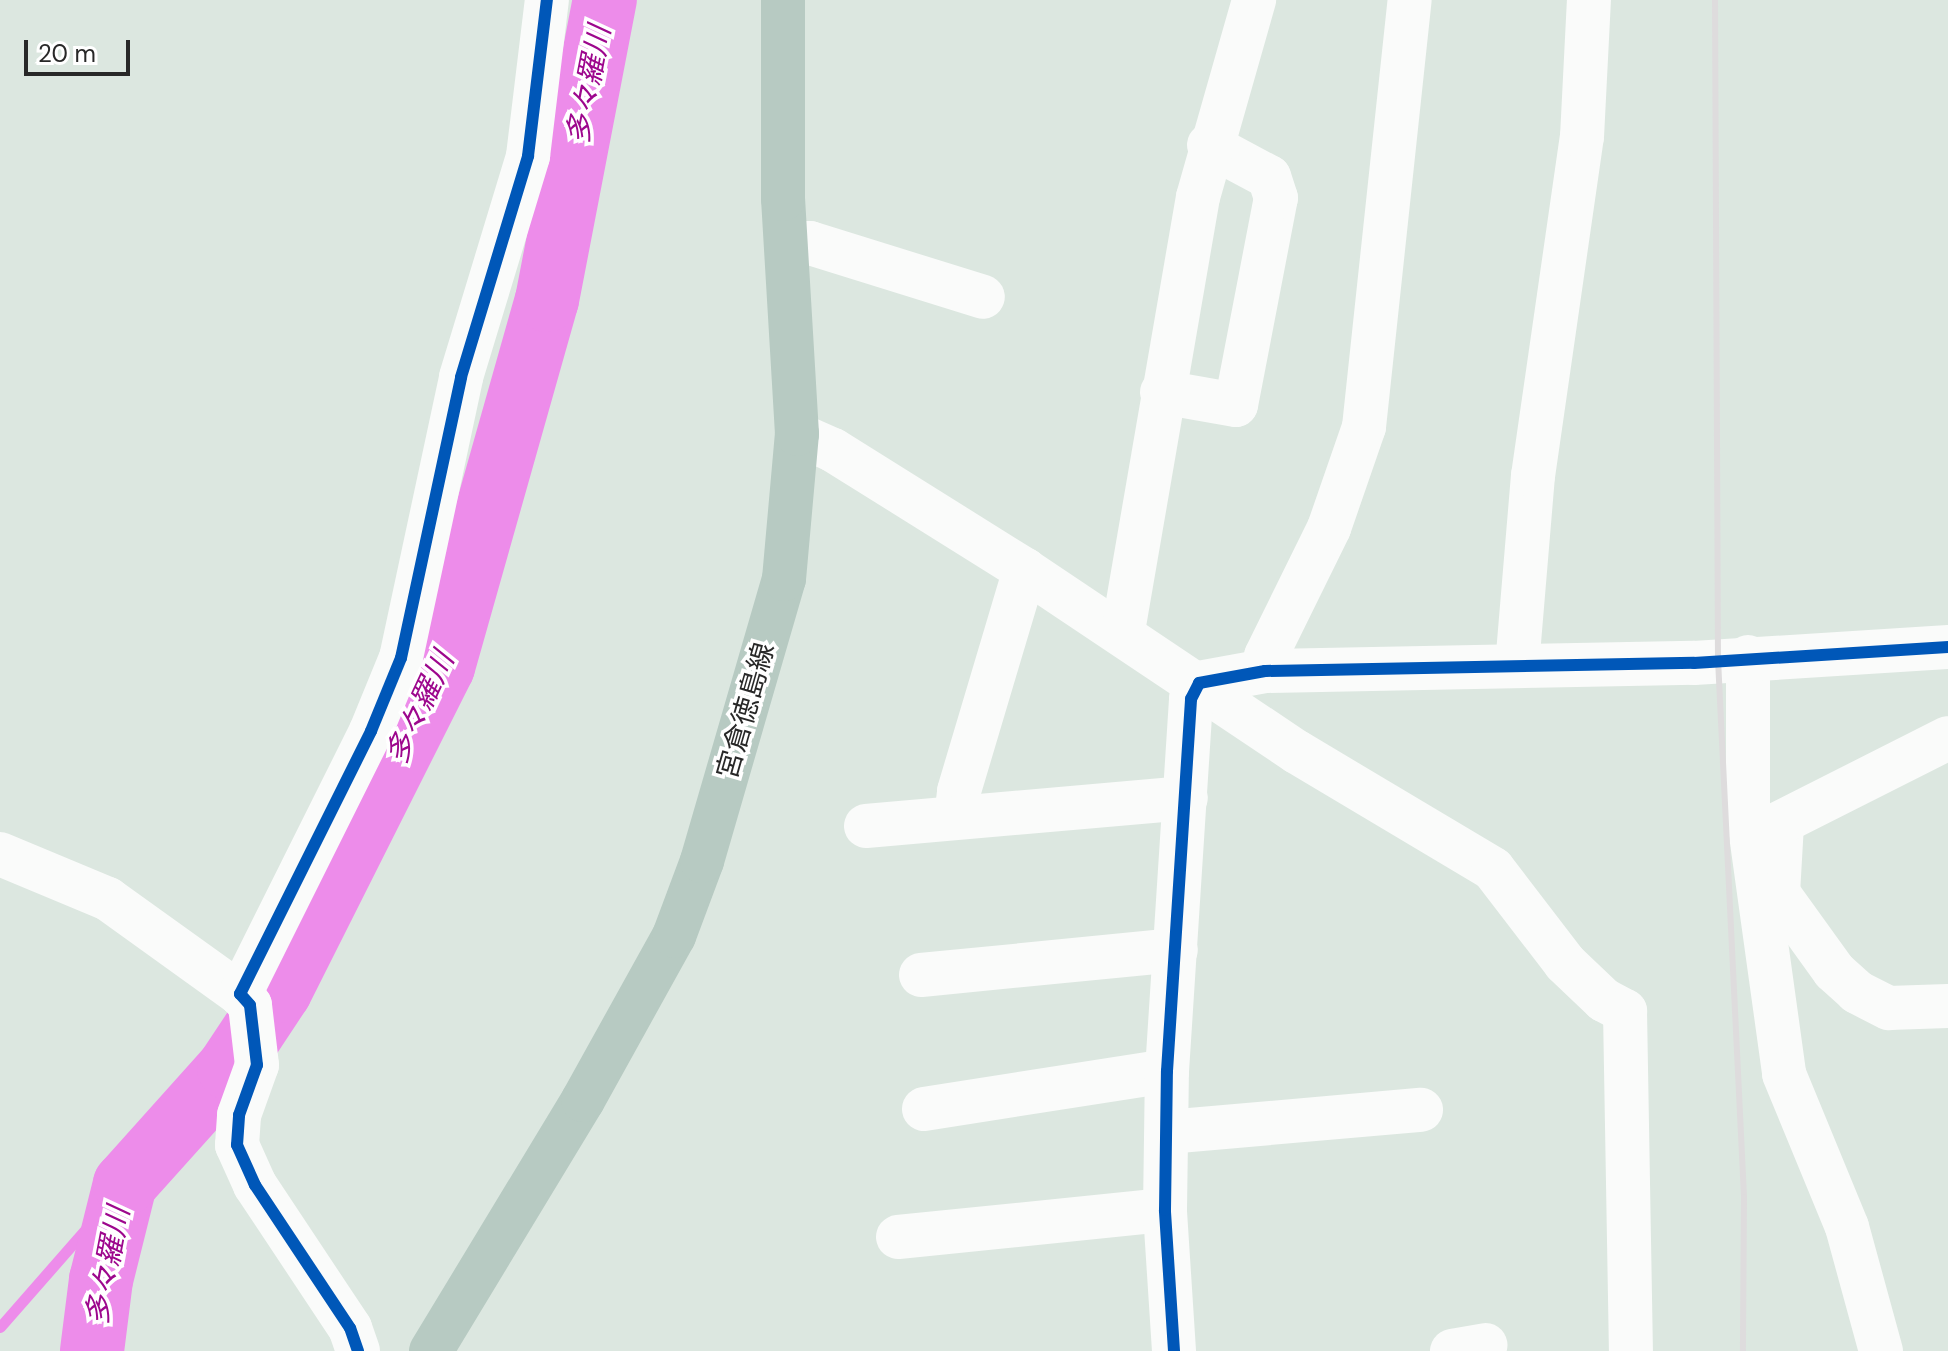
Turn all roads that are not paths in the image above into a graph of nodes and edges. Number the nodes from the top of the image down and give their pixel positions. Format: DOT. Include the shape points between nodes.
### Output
graph roads {
  1 [pos="547,0"];
  2 [pos="783,0"];
  3 [pos="1254,0"];
  4 [pos="1410,0"];
  5 [pos="1589,0"];
  6 [pos="1209,145"];
  7 [pos="786,245"];
  8 [pos="983,297"];
  9 [pos="1162,392"];
  10 [pos="797,434"];
  11 [pos="1025,570"];
  12 [pos="1123,631"];
  13 [pos="1948,647"];
  14 [pos="1748,657"];
  15 [pos="1517,666"];
  16 [pos="1265,671"];
  17 [pos="1199,683"];
  18 [pos="1948,738"];
  19 [pos="1186,798"];
  20 [pos="956,817"];
  21 [pos="866,826"];
  22 [pos="1767,830"];
  23 [pos="0,854"];
  24 [pos="1176,950"];
  25 [pos="921,975"];
  26 [pos="245,1000"];
  27 [pos="1948,1006"];
  28 [pos="1167,1071"];
  29 [pos="924,1109"];
  30 [pos="1421,1110"];
  31 [pos="1167,1132"];
  32 [pos="1165,1210"];
  33 [pos="898,1237"];
  34 [pos="358,1351"];
  35 [pos="431,1351"];
  36 [pos="1174,1351"];
  37 [pos="1631,1351"];
  38 [pos="1881,1351"];
  1 -- 26 [label="street" via="528,156 461,377 401,658"];
  2 -- 7 [label="main road, 宮倉徳島線"];
  3 -- 6 [label="street"];
  4 -- 16 [label="street" via="1364,427 1329,528 1266,656"];
  5 -- 15 [label="street" via="1582,137 1533,476"];
  6 -- 9 [label="street"];
  6 -- 9 [label="street" via="1269,177 1276,198 1274,213 1236,405"];
  7 -- 8 [label="street" via="810,243"];
  7 -- 10 [label="main road, 宮倉徳島線"];
  9 -- 12 [label="street"];
  10 -- 11 [label="street" via="833,450"];
  10 -- 35 [label="main road, 宮倉徳島線" via="784,579 702,861 674,936 583,1100"];
  11 -- 12 [label="street"];
  11 -- 20 [label="street" via="959,791"];
  12 -- 17 [label="street"];
  13 -- 14 [label="street"];
  14 -- 15 [label="street"];
  14 -- 22 [label="street"];
  15 -- 16 [label="street"];
  16 -- 17 [label="street"];
  17 -- 19 [label="street" via="1191,699"];
  17 -- 37 [label="street" via="1297,752 1493,869 1565,963 1604,1000 1625,1011"];
  18 -- 22 [label="street"];
  19 -- 20 [label="street"];
  19 -- 24 [label="street"];
  20 -- 21 [label="street"];
  22 -- 27 [label="street" via="1778,893 1834,971 1857,992 1889,1008"];
  22 -- 38 [label="street" via="1784,1074 1847,1227"];
  23 -- 26 [label="street" via="108,899"];
  24 -- 25 [label="street"];
  24 -- 28 [label="street"];
  26 -- 34 [label="street" via="257,1065 239,1115 237,1145 255,1185 350,1328"];
  28 -- 29 [label="street"];
  28 -- 31 [label="street"];
  30 -- 31 [label="street"];
  31 -- 32 [label="street"];
  32 -- 33 [label="street"];
  32 -- 36 [label="street"];
}
